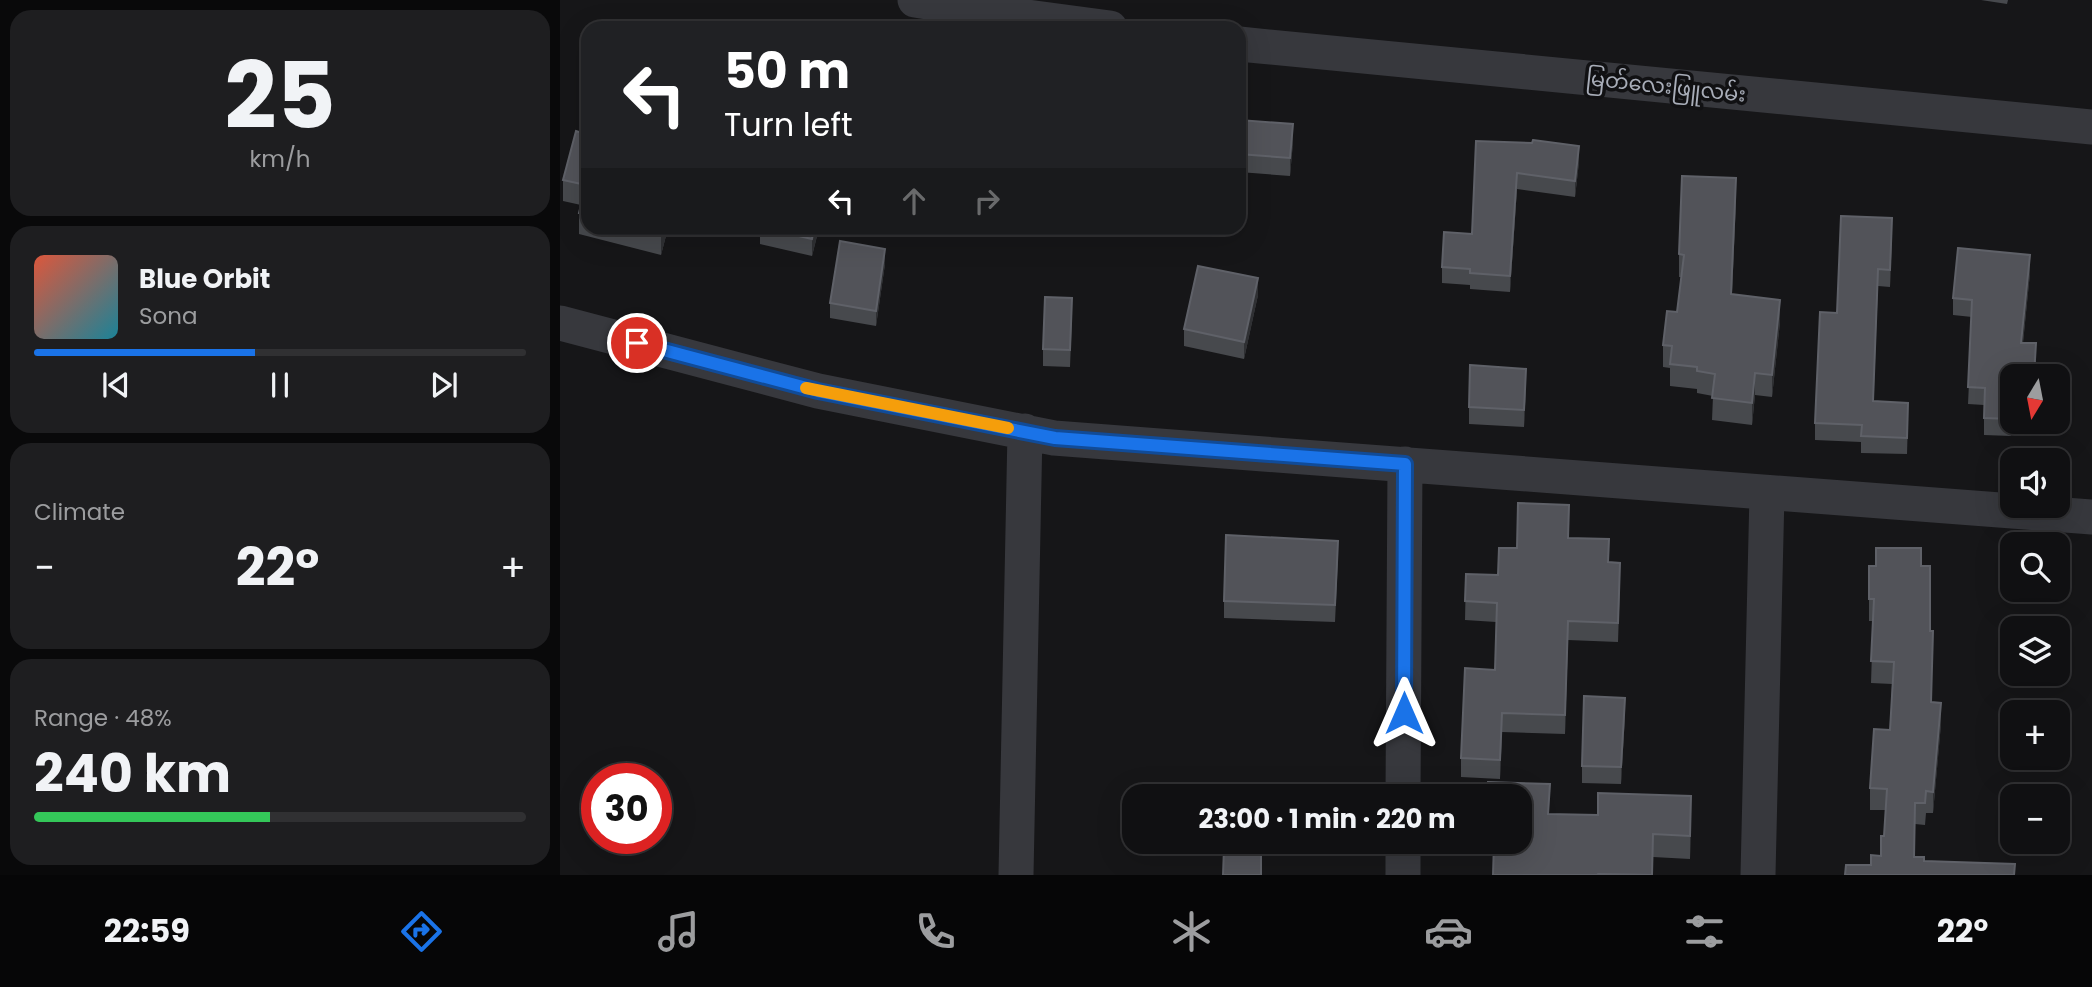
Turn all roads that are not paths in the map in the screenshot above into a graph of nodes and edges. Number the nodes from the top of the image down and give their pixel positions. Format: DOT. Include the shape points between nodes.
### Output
graph roads {
  1 [pos="915,0"];
  2 [pos="1057,21"];
  3 [pos="1246,45"];
  4 [pos="2092,127"];
  5 [pos="560,323"];
  6 [pos="1025,431"];
  7 [pos="1405,464"];
  8 [pos="1767,493"];
  9 [pos="2092,517"];
  10 [pos="1403,784"];
  11 [pos="1403,854"];
  12 [pos="1016,875"];
  13 [pos="1403,875"];
  14 [pos="1758,875"];
  1 -- 2 [label="street"];
  3 -- 4 [label="street, မြတ်လေးဖြူလမ်း"];
  5 -- 6 [label="street" via="818,391"];
  6 -- 7 [label="street" via="1055,438"];
  6 -- 12 [label="street"];
  7 -- 8 [label="street"];
  7 -- 10 [label="street"];
  8 -- 9 [label="street"];
  8 -- 14 [label="street"];
  11 -- 13 [label="street"];
}
